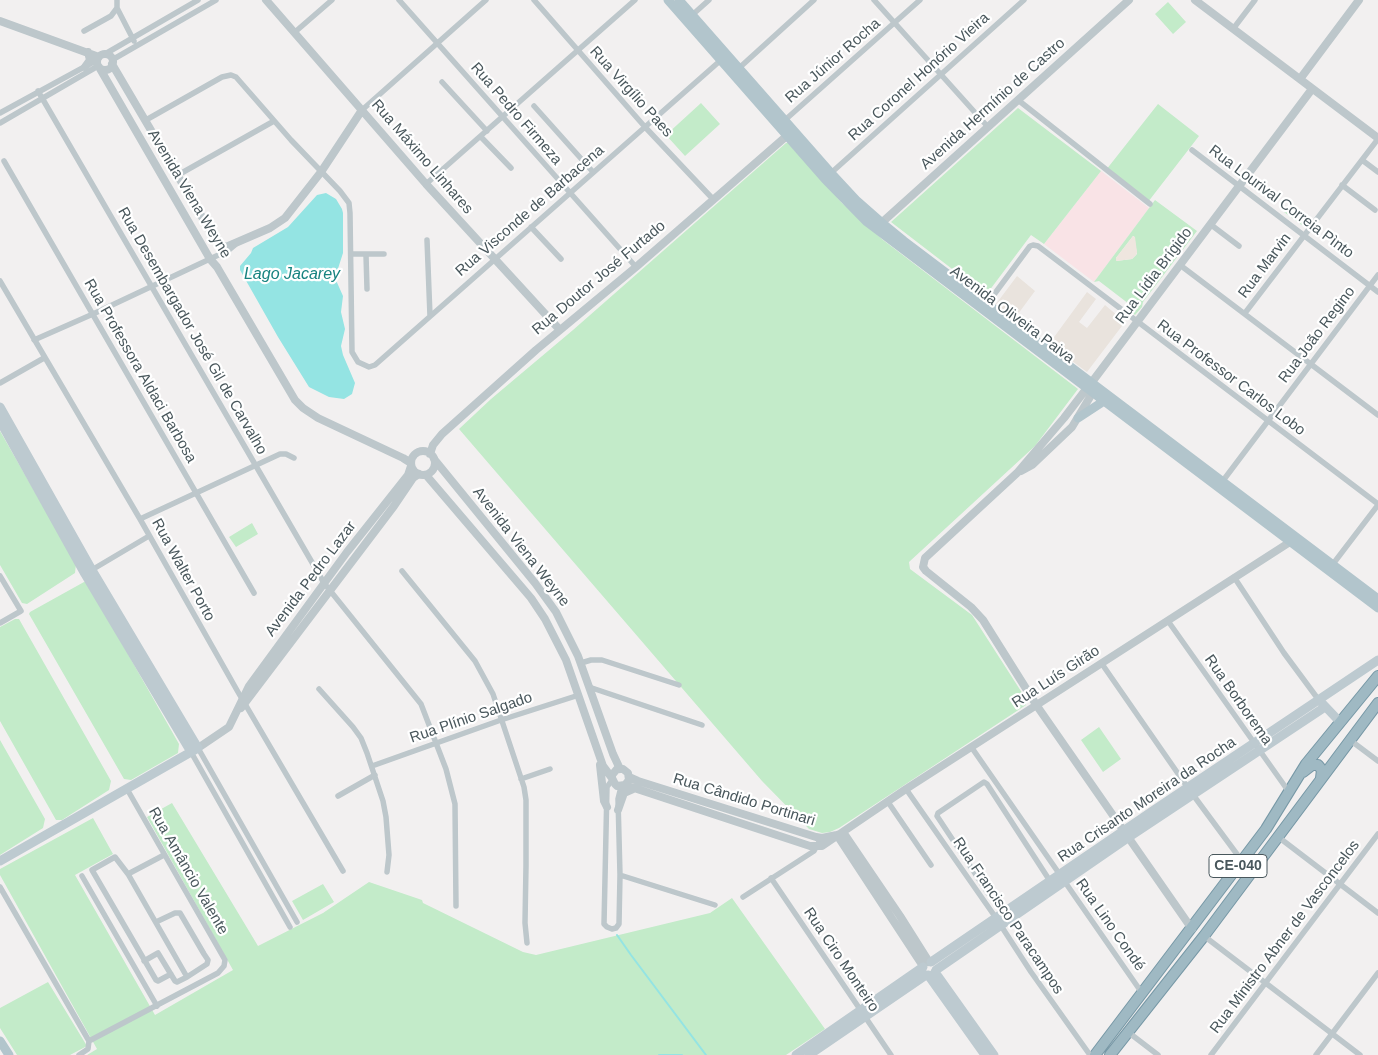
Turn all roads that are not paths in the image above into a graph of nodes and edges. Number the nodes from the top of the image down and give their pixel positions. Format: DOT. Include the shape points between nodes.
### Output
graph roads {
  1 [pos="117,0"];
  2 [pos="198,0"];
  3 [pos="216,0"];
  4 [pos="332,0"];
  5 [pos="399,0"];
  6 [pos="486,0"];
  7 [pos="534,0"];
  8 [pos="635,0"];
  9 [pos="668,0"];
  10 [pos="679,0"];
  11 [pos="709,0"];
  12 [pos="814,0"];
  13 [pos="874,0"];
  14 [pos="920,0"];
  15 [pos="1024,0"];
  16 [pos="1129,0"];
  17 [pos="1196,0"];
  18 [pos="1255,0"];
  19 [pos="1359,0"];
  20 [pos="269,1"];
  21 [pos="117,8"];
  22 [pos="689,18"];
  23 [pos="0,20"];
  24 [pos="164,20"];
  25 [pos="895,23"];
  26 [pos="168,28"];
  27 [pos="1233,29"];
  28 [pos="84,31"];
  29 [pos="295,32"];
  30 [pos="133,38"];
  31 [pos="437,42"];
  32 [pos="136,45"];
  33 [pos="577,50"];
  34 [pos="88,52"];
  35 [pos="721,60"];
  36 [pos="100,61"];
  37 [pos="112,62"];
  38 [pos="85,67"];
  39 [pos="738,69"];
  40 [pos="941,75"];
  41 [pos="1300,79"];
  42 [pos="442,82"];
  43 [pos="1312,89"];
  44 [pos="38,91"];
  45 [pos="42,98"];
  46 [pos="1018,100"];
  47 [pos="534,106"];
  48 [pos="362,110"];
  49 [pos="0,113"];
  50 [pos="502,117"];
  51 [pos="146,120"];
  52 [pos="785,120"];
  53 [pos="274,122"];
  54 [pos="0,123"];
  55 [pos="645,127"];
  56 [pos="988,127"];
  57 [pos="487,131"];
  58 [pos="790,132"];
  59 [pos="480,137"];
  60 [pos="1378,138"];
  61 [pos="1192,150"];
  62 [pos="4,160"];
  63 [pos="1362,160"];
  64 [pos="511,168"];
  65 [pos="321,172"];
  66 [pos="593,172"];
  67 [pos="1378,172"];
  68 [pos="831,174"];
  69 [pos="178,176"];
  70 [pos="426,184"];
  71 [pos="1342,185"];
  72 [pos="1238,186"];
  73 [pos="570,193"];
  74 [pos="712,198"];
  75 [pos="1150,204"];
  76 [pos="1375,210"];
  77 [pos="1210,224"];
  78 [pos="879,226"];
  79 [pos="531,227"];
  80 [pos="1304,236"];
  81 [pos="427,240"];
  82 [pos="236,244"];
  83 [pos="1240,246"];
  84 [pos="352,254"];
  85 [pos="384,254"];
  86 [pos="366,255"];
  87 [pos="210,259"];
  88 [pos="561,259"];
  89 [pos="494,260"];
  90 [pos="1180,265"];
  91 [pos="636,267"];
  92 [pos="1378,275"];
  93 [pos="0,281"];
  94 [pos="152,286"];
  95 [pos="1370,286"];
  96 [pos="367,289"];
  97 [pos="1378,292"];
  98 [pos="987,304"];
  99 [pos="94,314"];
  100 [pos="1244,314"];
  101 [pos="430,316"];
  102 [pos="1137,322"];
  103 [pos="559,330"];
  104 [pos="34,340"];
  105 [pos="44,358"];
  106 [pos="1310,364"];
  107 [pos="0,383"];
  108 [pos="1090,387"];
  109 [pos="1104,401"];
  110 [pos="0,407"];
  111 [pos="1377,412"];
  112 [pos="1064,418"];
  113 [pos="1078,418"];
  114 [pos="0,421"];
  115 [pos="1268,422"];
  116 [pos="1072,427"];
  117 [pos="432,456"];
  118 [pos="294,458"];
  119 [pos="411,464"];
  120 [pos="256,466"];
  121 [pos="1017,473"];
  122 [pos="422,474"];
  123 [pos="1222,482"];
  124 [pos="196,492"];
  125 [pos="1378,504"];
  126 [pos="140,519"];
  127 [pos="361,534"];
  128 [pos="149,536"];
  129 [pos="368,539"];
  130 [pos="1290,542"];
  131 [pos="1333,564"];
  132 [pos="402,571"];
  133 [pos="89,572"];
  134 [pos="0,576"];
  135 [pos="1234,577"];
  136 [pos="324,583"];
  137 [pos="329,591"];
  138 [pos="254,594"];
  139 [pos="1378,598"];
  140 [pos="1378,608"];
  141 [pos="1168,621"];
  142 [pos="0,623"];
  143 [pos="295,630"];
  144 [pos="569,636"];
  145 [pos="558,644"];
  146 [pos="579,659"];
  147 [pos="566,660"];
  148 [pos="1378,660"];
  149 [pos="1102,664"];
  150 [pos="1378,676"];
  151 [pos="679,684"];
  152 [pos="589,687"];
  153 [pos="319,689"];
  154 [pos="579,695"];
  155 [pos="1318,699"];
  156 [pos="244,701"];
  157 [pos="1378,703"];
  158 [pos="1037,706"];
  159 [pos="1325,707"];
  160 [pos="501,720"];
  161 [pos="1340,722"];
  162 [pos="702,725"];
  163 [pos="1350,740"];
  164 [pos="436,743"];
  165 [pos="972,748"];
  166 [pos="1257,748"];
  167 [pos="194,750"];
  168 [pos="600,758"];
  169 [pos="1378,762"];
  170 [pos="372,766"];
  171 [pos="620,768"];
  172 [pos="550,769"];
  173 [pos="374,775"];
  174 [pos="630,776"];
  175 [pos="1299,776"];
  176 [pos="1321,778"];
  177 [pos="521,779"];
  178 [pos="612,779"];
  179 [pos="623,786"];
  180 [pos="127,789"];
  181 [pos="633,789"];
  182 [pos="906,790"];
  183 [pos="1190,791"];
  184 [pos="1289,792"];
  185 [pos="338,796"];
  186 [pos="888,802"];
  187 [pos="707,803"];
  188 [pos="607,807"];
  189 [pos="618,810"];
  190 [pos="704,811"];
  191 [pos="236,816"];
  192 [pos="229,820"];
  193 [pos="840,834"];
  194 [pos="1127,834"];
  195 [pos="1378,834"];
  196 [pos="1277,836"];
  197 [pos="821,838"];
  198 [pos="817,847"];
  199 [pos="164,854"];
  200 [pos="0,861"];
  201 [pos="1242,861"];
  202 [pos="931,865"];
  203 [pos="343,871"];
  204 [pos="387,872"];
  205 [pos="128,874"];
  206 [pos="620,875"];
  207 [pos="82,876"];
  208 [pos="272,878"];
  209 [pos="771,878"];
  210 [pos="1062,878"];
  211 [pos="1050,881"];
  212 [pos="264,882"];
  213 [pos="1340,885"];
  214 [pos="0,887"];
  215 [pos="988,893"];
  216 [pos="282,896"];
  217 [pos="743,896"];
  218 [pos="274,900"];
  219 [pos="715,904"];
  220 [pos="456,906"];
  221 [pos="1378,913"];
  222 [pos="156,922"];
  223 [pos="297,922"];
  224 [pos="998,922"];
  225 [pos="290,927"];
  226 [pos="1192,929"];
  227 [pos="1204,936"];
  228 [pos="527,943"];
  229 [pos="144,961"];
  230 [pos="929,969"];
  231 [pos="1378,973"];
  232 [pos="171,974"];
  233 [pos="187,977"];
  234 [pos="1266,984"];
  235 [pos="1142,993"];
  236 [pos="157,1006"];
  237 [pos="862,1014"];
  238 [pos="1128,1032"];
  239 [pos="1332,1033"];
  240 [pos="0,1041"];
  241 [pos="89,1042"];
  242 [pos="985,1051"];
  243 [pos="9,1055"];
  244 [pos="79,1055"];
  245 [pos="796,1055"];
  246 [pos="809,1055"];
  247 [pos="891,1055"];
  248 [pos="994,1055"];
  249 [pos="1090,1055"];
  250 [pos="1095,1055"];
  251 [pos="1110,1055"];
  252 [pos="1158,1055"];
  253 [pos="1211,1055"];
  254 [pos="1316,1055"];
  255 [pos="1360,1055"];
  1 -- 21 [label="street"];
  2 -- 24 [label="street"];
  3 -- 26 [label="street"];
  4 -- 29 [label="street"];
  5 -- 31 [label="street, Rua Pedro Firmeza"];
  6 -- 31 [label="street"];
  7 -- 33 [label="street, Rua Virgílio Paes"];
  8 -- 33 [label="street"];
  9 -- 22 [label="main road, Avenida Oliveira Paiva"];
  10 -- 22 [label="main road, Avenida Oliveira Paiva"];
  11 -- 22 [label="street"];
  12 -- 39 [label="street"];
  13 -- 25 [label="street"];
  14 -- 25 [label="street, Rua Júnior Rocha"];
  15 -- 40 [label="street, Rua Coronel Honório Vieira"];
  16 -- 46 [label="street, Avenida Hermínio de Castro"];
  17 -- 27 [label="street"];
  18 -- 27 [label="street"];
  19 -- 41 [label="street"];
  20 -- 29 [label="street, Rua Máximo Linhares"];
  21 -- 28 [label="street" via="111,16"];
  21 -- 30 [label="street"];
  22 -- 35 [label="main road, Avenida Oliveira Paiva"];
  22 -- 39 [label="main road, Avenida Oliveira Paiva"];
  23 -- 34 [label="street, Avenida Viena Weyne"];
  24 -- 26 [label="street"];
  24 -- 30 [label="street"];
  25 -- 40 [label="street"];
  25 -- 52 [label="street, Rua Júnior Rocha"];
  26 -- 32 [label="street"];
  27 -- 41 [label="street"];
  29 -- 48 [label="street, Rua Máximo Linhares"];
  30 -- 32 [label="street"];
  30 -- 36 [label="street"];
  31 -- 48 [label="street"];
  31 -- 50 [label="street, Rua Pedro Firmeza"];
  32 -- 37 [label="street"];
  33 -- 50 [label="street"];
  33 -- 55 [label="street, Rua Virgílio Paes"];
  34 -- 36 [label="street, Avenida Viena Weyne"];
  34 -- 38 [label="street" via="90,60"];
  35 -- 55 [label="street, Rua Visconde de Barbacena"];
  35 -- 58 [label="main road, Avenida Oliveira Paiva"];
  36 -- 37 [label="street, Avenida Viena Weyne" via="109,55"];
  36 -- 37 [label="street" via="107,69"];
  36 -- 38 [label="street"];
  36 -- 45 [label="street"];
  36 -- 87 [label="street, Avenida Viena Weyne"];
  37 -- 51 [label="street, Avenida Viena Weyne"];
  38 -- 44 [label="street"];
  39 -- 52 [label="main road, Avenida Oliveira Paiva"];
  40 -- 56 [label="street"];
  40 -- 68 [label="street, Rua Coronel Honório Vieira"];
  41 -- 43 [label="street"];
  42 -- 57 [label="street"];
  43 -- 60 [label="street"];
  43 -- 72 [label="street, Rua Lídia Brígido"];
  44 -- 45 [label="street, Rua Desembargador José Gil de Carvalho"];
  44 -- 49 [label="street"];
  45 -- 54 [label="street"];
  45 -- 94 [label="street, Rua Desembargador José Gil de Carvalho"];
  46 -- 56 [label="street, Avenida Hermínio de Castro"];
  46 -- 75 [label="street"];
  47 -- 66 [label="street"];
  48 -- 65 [label="street"];
  48 -- 70 [label="street, Rua Máximo Linhares"];
  50 -- 57 [label="street"];
  50 -- 73 [label="street, Rua Pedro Firmeza"];
  51 -- 53 [label="street" via="231,74"];
  51 -- 69 [label="street, Avenida Viena Weyne"];
  52 -- 58 [label="main road, Avenida Oliveira Paiva"];
  53 -- 65 [label="street"];
  53 -- 69 [label="street"];
  55 -- 66 [label="street, Rua Visconde de Barbacena"];
  55 -- 74 [label="street, Rua Virgílio Paes"];
  56 -- 78 [label="street, Avenida Hermínio de Castro"];
  57 -- 59 [label="street"];
  58 -- 68 [label="main road, Avenida Oliveira Paiva"];
  58 -- 74 [label="street, Rua Doutor José Furtado"];
  58 -- 78 [label="main road, Avenida Oliveira Paiva" via="846,201"];
  59 -- 64 [label="street"];
  59 -- 70 [label="street"];
  60 -- 63 [label="street, Rua Marvin"];
  61 -- 72 [label="street, Rua Lourival Correia Pìnto"];
  62 -- 99 [label="street, Rua Professora Aldaci Barbosa"];
  63 -- 67 [label="street"];
  63 -- 71 [label="street, Rua Marvin"];
  65 -- 82 [label="street" via="285,218"];
  65 -- 84 [label="street" via="349,203"];
  66 -- 73 [label="street, Rua Visconde de Barbacena"];
  68 -- 78 [label="main road, Avenida Oliveira Paiva"];
  69 -- 82 [label="street, Avenida Viena Weyne" via="220,244 226,247"];
  70 -- 89 [label="street, Rua Máximo Linhares"];
  71 -- 76 [label="street"];
  71 -- 80 [label="street, Rua Marvin"];
  72 -- 77 [label="street, Rua Lídia Brígido"];
  72 -- 80 [label="street, Rua Lourival Correia Pìnto"];
  73 -- 79 [label="street, Rua Visconde de Barbacena"];
  73 -- 91 [label="street, Rua Pedro Firmeza"];
  74 -- 91 [label="street, Rua Doutor José Furtado"];
  77 -- 83 [label="street"];
  77 -- 90 [label="street, Rua Lídia Brígido"];
  78 -- 98 [label="main road, Avenida Oliveira Paiva"];
  78 -- 108 [label="main road, Avenida Oliveira Paiva"];
  79 -- 88 [label="street"];
  79 -- 89 [label="street, Rua Visconde de Barbacena"];
  80 -- 95 [label="street, Rua Lourival Correia Pìnto"];
  80 -- 100 [label="street, Rua Marvin"];
  81 -- 101 [label="street"];
  82 -- 87 [label="street"];
  84 -- 86 [label="street"];
  84 -- 101 [label="street, Rua Visconde de Barbacena" via="352,346 354,356 364,366 375,365"];
  85 -- 86 [label="street"];
  86 -- 96 [label="street"];
  87 -- 94 [label="street"];
  87 -- 119 [label="street, Avenida Viena Weyne" via="300,405 318,418"];
  89 -- 101 [label="street, Rua Visconde de Barbacena"];
  89 -- 103 [label="street, Rua Máximo Linhares"];
  90 -- 100 [label="street"];
  90 -- 102 [label="street, Rua Lídia Brígido"];
  91 -- 103 [label="street, Rua Doutor José Furtado"];
  92 -- 95 [label="street, Rua João Regino"];
  93 -- 104 [label="street, Rua Walter Porto"];
  94 -- 99 [label="street"];
  94 -- 120 [label="street, Rua Desembargador José Gil de Carvalho"];
  95 -- 97 [label="street, Rua Lourival Correia Pìnto"];
  95 -- 106 [label="street, Rua João Regino"];
  98 -- 102 [label="street, Rua Professor Carlos Lobo" via="1030,246 1036,245"];
  98 -- 108 [label="main road, Avenida Oliveira Paiva"];
  99 -- 104 [label="street"];
  99 -- 124 [label="street, Rua Professora Aldaci Barbosa"];
  100 -- 106 [label="street"];
  102 -- 108 [label="street, Rua Lídia Brígido"];
  102 -- 115 [label="street, Rua Professor Carlos Lobo"];
  103 -- 117 [label="street, Rua Doutor José Furtado" via="442,434 435,442"];
  104 -- 105 [label="street, Rua Walter Porto"];
  105 -- 107 [label="street"];
  105 -- 126 [label="street, Rua Walter Porto"];
  106 -- 111 [label="street"];
  106 -- 115 [label="street, Rua João Regino"];
  108 -- 109 [label="main road, Avenida Oliveira Paiva"];
  108 -- 112 [label="street, Rua Lídia Brígido"];
  108 -- 113 [label="street, Rua Lídia Brígido" via="1090,397"];
  108 -- 123 [label="main road, Avenida Oliveira Paiva"];
  109 -- 113 [label="main road"];
  109 -- 130 [label="main road, Avenida Oliveira Paiva"];
  110 -- 133 [label="main road"];
  112 -- 116 [label="street" via="1065,425"];
  112 -- 121 [label="street, Rua Lídia Brígido"];
  113 -- 116 [label="street, Rua Lídia Brígido"];
  114 -- 133 [label="main road"];
  115 -- 123 [label="street, Rua João Regino"];
  115 -- 125 [label="street, Rua Professor Carlos Lobo"];
  116 -- 121 [label="street, Rua Lídia Brígido" via="1032,464"];
  117 -- 119 [label="street" via="424,451 418,452"];
  117 -- 122 [label="street" via="434,468"];
  117 -- 144 [label="street, Avenida Viena Weyne" via="548,600"];
  118 -- 120 [label="street" via="280,454"];
  119 -- 122 [label="street"];
  119 -- 127 [label="street, Avenida Pedro Lazar" via="408,475"];
  120 -- 124 [label="street"];
  120 -- 136 [label="street, Rua Desembargador José Gil de Carvalho"];
  121 -- 158 [label="street, Rua Lídia Brígido" via="925,558 923,564 926,571 983,620"];
  122 -- 129 [label="street, Avenida Pedro Lazar" via="412,478"];
  122 -- 145 [label="street, Avenida Viena Weyne" via="531,598"];
  123 -- 131 [label="main road, Avenida Oliveira Paiva"];
  124 -- 126 [label="street"];
  124 -- 138 [label="street, Rua Professora Aldaci Barbosa"];
  125 -- 131 [label="street"];
  126 -- 128 [label="street, Rua Walter Porto"];
  127 -- 129 [label="street"];
  127 -- 136 [label="street, Avenida Pedro Lazar"];
  128 -- 133 [label="street"];
  128 -- 156 [label="street, Rua Walter Porto"];
  129 -- 137 [label="street, Avenida Pedro Lazar"];
  130 -- 135 [label="street, Rua Luís Girão"];
  130 -- 140 [label="main road, Avenida Oliveira Paiva"];
  131 -- 139 [label="main road, Avenida Oliveira Paiva"];
  132 -- 160 [label="street" via="475,661 493,694"];
  133 -- 167 [label="main road"];
  134 -- 142 [label="street" via="21,611"];
  135 -- 141 [label="street, Rua Luís Girão"];
  135 -- 155 [label="street"];
  136 -- 137 [label="street, Rua Desembargador José Gil de Carvalho"];
  136 -- 143 [label="street, Avenida Pedro Lazar"];
  137 -- 143 [label="street, Avenida Pedro Lazar"];
  137 -- 164 [label="street, Rua Desembargador José Gil de Carvalho" via="421,704"];
  141 -- 149 [label="street, Rua Luís Girão"];
  141 -- 166 [label="street, Rua Borborema"];
  143 -- 156 [label="street, Avenida Pedro Lazar" via="249,686"];
  144 -- 145 [label="street" via="564,643"];
  144 -- 146 [label="street, Avenida Viena Weyne"];
  145 -- 147 [label="street, Avenida Viena Weyne"];
  146 -- 147 [label="street" via="571,655"];
  146 -- 151 [label="street" via="602,660"];
  146 -- 152 [label="street, Avenida Viena Weyne"];
  147 -- 154 [label="street, Avenida Viena Weyne"];
  148 -- 155 [label="main road, Rua Crisanto Moreira da Rocha"];
  149 -- 158 [label="street, Rua Luís Girão"];
  149 -- 183 [label="street"];
  150 -- 161 [label="highway, CE-040"];
  152 -- 162 [label="street"];
  152 -- 171 [label="street, Avenida Viena Weyne"];
  153 -- 170 [label="street" via="361,738"];
  154 -- 160 [label="street, Rua Plínio Salgado"];
  154 -- 168 [label="street, Avenida Viena Weyne"];
  155 -- 159 [label="main road"];
  155 -- 166 [label="main road, Rua Crisanto Moreira da Rocha"];
  156 -- 167 [label="street, Avenida Pedro Lazar" via="226,730"];
  156 -- 203 [label="street, Rua Walter Porto"];
  157 -- 163 [label="highway, CE-040"];
  158 -- 165 [label="street, Rua Luís Girão"];
  158 -- 194 [label="street"];
  159 -- 161 [label="main road"];
  159 -- 166 [label="main road, Rua Crisanto Moreira da Rocha"];
  160 -- 164 [label="street, Rua Plínio Salgado"];
  160 -- 177 [label="street"];
  161 -- 175 [label="highway, CE-040"];
  163 -- 169 [label="street"];
  163 -- 176 [label="highway, CE-040"];
  164 -- 170 [label="street, Rua Plínio Salgado"];
  164 -- 220 [label="street, Rua Desembargador José Gil de Carvalho" via="455,804"];
  165 -- 182 [label="street, Rua Luís Girão"];
  165 -- 210 [label="street, Rua Lino Condé"];
  166 -- 183 [label="main road, Rua Crisanto Moreira da Rocha"];
  166 -- 184 [label="street, Rua Borborema"];
  167 -- 180 [label="main road, Avenida Pedro Lazar"];
  167 -- 191 [label="street"];
  167 -- 192 [label="street"];
  168 -- 178 [label="street, Avenida Viena Weyne"];
  168 -- 188 [label="street"];
  170 -- 173 [label="street"];
  171 -- 174 [label="street"];
  171 -- 178 [label="street"];
  172 -- 177 [label="street"];
  173 -- 185 [label="street"];
  173 -- 204 [label="street" via="386,818"];
  174 -- 179 [label="street"];
  174 -- 187 [label="street, Rua Cândido Portinari"];
  175 -- 176 [label="highway" via="1308,767 1318,765 1322,770"];
  175 -- 184 [label="highway, CE-040"];
  176 -- 196 [label="highway, CE-040"];
  177 -- 228 [label="street" via="526,800"];
  178 -- 179 [label="street" via="614,784"];
  178 -- 188 [label="street" via="607,787"];
  179 -- 181 [label="street, Rua Cândido Portinari"];
  179 -- 189 [label="street"];
  180 -- 199 [label="street, Rua Amâncio Valente"];
  180 -- 200 [label="main road, Avenida Pedro Lazar"];
  181 -- 189 [label="street" via="624,793"];
  181 -- 190 [label="street, Rua Cândido Portinari"];
  182 -- 186 [label="street, Rua Luís Girão"];
  182 -- 224 [label="street, Rua Francisco Paracampos"];
  183 -- 194 [label="main road, Rua Crisanto Moreira da Rocha"];
  183 -- 201 [label="street"];
  184 -- 201 [label="highway, CE-040"];
  186 -- 193 [label="street, Rua Luís Girão"];
  186 -- 202 [label="street"];
  187 -- 190 [label="street"];
  187 -- 197 [label="street, Rua Cândido Portinari"];
  188 -- 206 [label="street" via="604,924 612,929 619,924"];
  189 -- 206 [label="street"];
  190 -- 198 [label="street, Rua Cândido Portinari"];
  191 -- 192 [label="street"];
  191 -- 208 [label="street"];
  192 -- 212 [label="street"];
  193 -- 197 [label="street, Rua Cândido Portinari"];
  193 -- 198 [label="street, Rua Cândido Portinari"];
  193 -- 230 [label="street" via="900,916"];
  194 -- 210 [label="main road, Rua Crisanto Moreira da Rocha"];
  194 -- 226 [label="street"];
  195 -- 213 [label="street, Rua Ministro Abner de Vasconcelos"];
  196 -- 213 [label="street"];
  196 -- 227 [label="highway, CE-040"];
  197 -- 198 [label="street"];
  198 -- 209 [label="street"];
  199 -- 205 [label="street"];
  199 -- 236 [label="street, Rua Amâncio Valente" via="224,960 224,966"];
  201 -- 226 [label="highway, CE-040"];
  205 -- 222 [label="street"];
  205 -- 229 [label="street" via="115,857 92,870"];
  206 -- 219 [label="street"];
  207 -- 236 [label="street"];
  208 -- 212 [label="street"];
  208 -- 216 [label="street"];
  209 -- 217 [label="street"];
  209 -- 237 [label="street, Rua Ciro Monteiro"];
  210 -- 211 [label="main road, Rua Crisanto Moreira da Rocha"];
  210 -- 224 [label="main road, Rua Crisanto Moreira da Rocha"];
  210 -- 235 [label="street, Rua Lino Condé"];
  211 -- 215 [label="street" via="984,782 937,816"];
  211 -- 224 [label="main road, Rua Crisanto Moreira da Rocha"];
  212 -- 218 [label="street"];
  213 -- 221 [label="street"];
  213 -- 234 [label="street, Rua Ministro Abner de Vasconcelos"];
  214 -- 241 [label="street"];
  216 -- 218 [label="street"];
  216 -- 223 [label="street"];
  218 -- 225 [label="street"];
  222 -- 233 [label="street"];
  222 -- 233 [label="street" via="180,913 208,960"];
  224 -- 230 [label="main road, Rua Crisanto Moreira da Rocha"];
  224 -- 249 [label="street, Rua Francisco Paracampos"];
  226 -- 235 [label="highway, CE-040"];
  227 -- 234 [label="street"];
  227 -- 238 [label="highway, CE-040"];
  229 -- 232 [label="street" via="158,981"];
  229 -- 232 [label="street" via="158,953"];
  230 -- 237 [label="main road, Rua Crisanto Moreira da Rocha"];
  230 -- 242 [label="main road"];
  231 -- 239 [label="street"];
  232 -- 233 [label="street" via="178,982"];
  234 -- 239 [label="street"];
  234 -- 253 [label="street, Rua Ministro Abner de Vasconcelos"];
  235 -- 250 [label="highway, CE-040"];
  236 -- 241 [label="street"];
  237 -- 245 [label="main road, Rua Crisanto Moreira da Rocha"];
  237 -- 246 [label="main road, Rua Crisanto Moreira da Rocha"];
  237 -- 247 [label="street, Rua Ciro Monteiro"];
  238 -- 251 [label="highway, CE-040"];
  238 -- 252 [label="street"];
  239 -- 254 [label="street"];
  239 -- 255 [label="street"];
  240 -- 243 [label="main road"];
  241 -- 244 [label="street" via="88,1049"];
  242 -- 248 [label="main road"];
}
